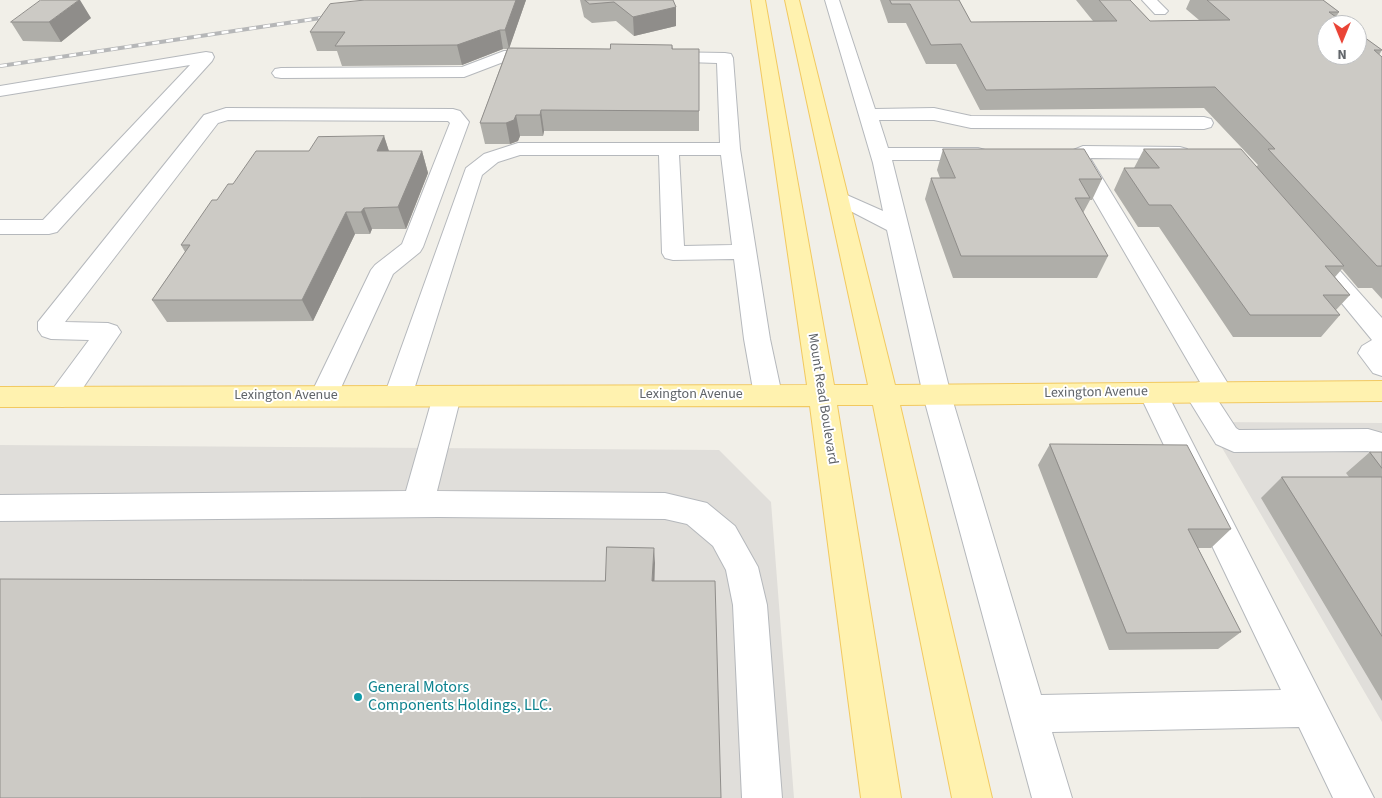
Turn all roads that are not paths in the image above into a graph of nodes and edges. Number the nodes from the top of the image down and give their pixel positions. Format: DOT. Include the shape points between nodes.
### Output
graph roads {
  1 [pos="758,0"];
  2 [pos="792,0"];
  3 [pos="832,0"];
  4 [pos="1149,0"];
  5 [pos="1160,12"];
  6 [pos="561,57"];
  7 [pos="648,57"];
  8 [pos="281,73"];
  9 [pos="0,91"];
  10 [pos="868,116"];
  11 [pos="1204,123"];
  12 [pos="669,149"];
  13 [pos="730,149"];
  14 [pos="1203,153"];
  15 [pos="880,154"];
  16 [pos="997,154"];
  17 [pos="840,198"];
  18 [pos="897,226"];
  19 [pos="0,227"];
  20 [pos="745,252"];
  21 [pos="1313,254"];
  22 [pos="1382,334"];
  23 [pos="1382,345"];
  24 [pos="1382,366"];
  25 [pos="1382,391"];
  26 [pos="1209,392"];
  27 [pos="1152,393"];
  28 [pos="884,394"];
  29 [pos="768,395"];
  30 [pos="822,395"];
  31 [pos="937,395"];
  32 [pos="324,396"];
  33 [pos="398,396"];
  34 [pos="447,396"];
  35 [pos="0,397"];
  36 [pos="62,397"];
  37 [pos="1382,444"];
  38 [pos="418,505"];
  39 [pos="0,508"];
  40 [pos="1309,708"];
  41 [pos="1028,714"];
  42 [pos="762,798"];
  43 [pos="881,798"];
  44 [pos="972,798"];
  45 [pos="1052,798"];
  46 [pos="1354,798"];
  1 -- 30 [label="main road, Mount Read Boulevard"];
  2 -- 17 [label="main road"];
  3 -- 10 [label="street"];
  4 -- 5 [label="street"];
  6 -- 8 [label="street" via="504,56 464,72"];
  7 -- 13 [label="street" via="725,58"];
  9 -- 19 [label="street" via="206,57 49,227"];
  10 -- 11 [label="street" via="934,114 971,122"];
  10 -- 15 [label="street"];
  12 -- 13 [label="street"];
  12 -- 20 [label="street" via="673,253"];
  12 -- 33 [label="street" via="518,149 491,158 473,172"];
  13 -- 20 [label="street"];
  14 -- 26 [label="street" via="1083,152 1078,155"];
  15 -- 16 [label="street"];
  15 -- 18 [label="street"];
  17 -- 18 [label="street"];
  17 -- 28 [label="main road"];
  18 -- 31 [label="street"];
  20 -- 29 [label="street"];
  21 -- 22 [label="street"];
  23 -- 24 [label="street" via="1372,353"];
  25 -- 26 [label="main road, Lexington Avenue"];
  26 -- 27 [label="main road, Lexington Avenue"];
  26 -- 37 [label="street" via="1226,436 1234,441 1368,440"];
  27 -- 31 [label="main road, Lexington Avenue"];
  27 -- 40 [label="street"];
  28 -- 30 [label="main road, Lexington Avenue"];
  28 -- 31 [label="main road, Lexington Avenue"];
  28 -- 44 [label="main road"];
  29 -- 30 [label="main road, Lexington Avenue"];
  29 -- 34 [label="main road, Lexington Avenue"];
  30 -- 43 [label="main road, Mount Read Boulevard"];
  31 -- 41 [label="street"];
  32 -- 33 [label="main road, Lexington Avenue"];
  32 -- 36 [label="main road, Lexington Avenue"];
  32 -- 36 [label="street" via="383,270 412,248 460,122 454,115 226,114 211,119 51,322 51,330 108,332"];
  33 -- 34 [label="main road, Lexington Avenue"];
  34 -- 38 [label="street"];
  35 -- 36 [label="main road, Lexington Avenue"];
  38 -- 39 [label="street"];
  38 -- 42 [label="street" via="665,506 696,512 724,536 742,567 750,605"];
  40 -- 41 [label="street"];
  40 -- 46 [label="street"];
  41 -- 45 [label="street"];
}
